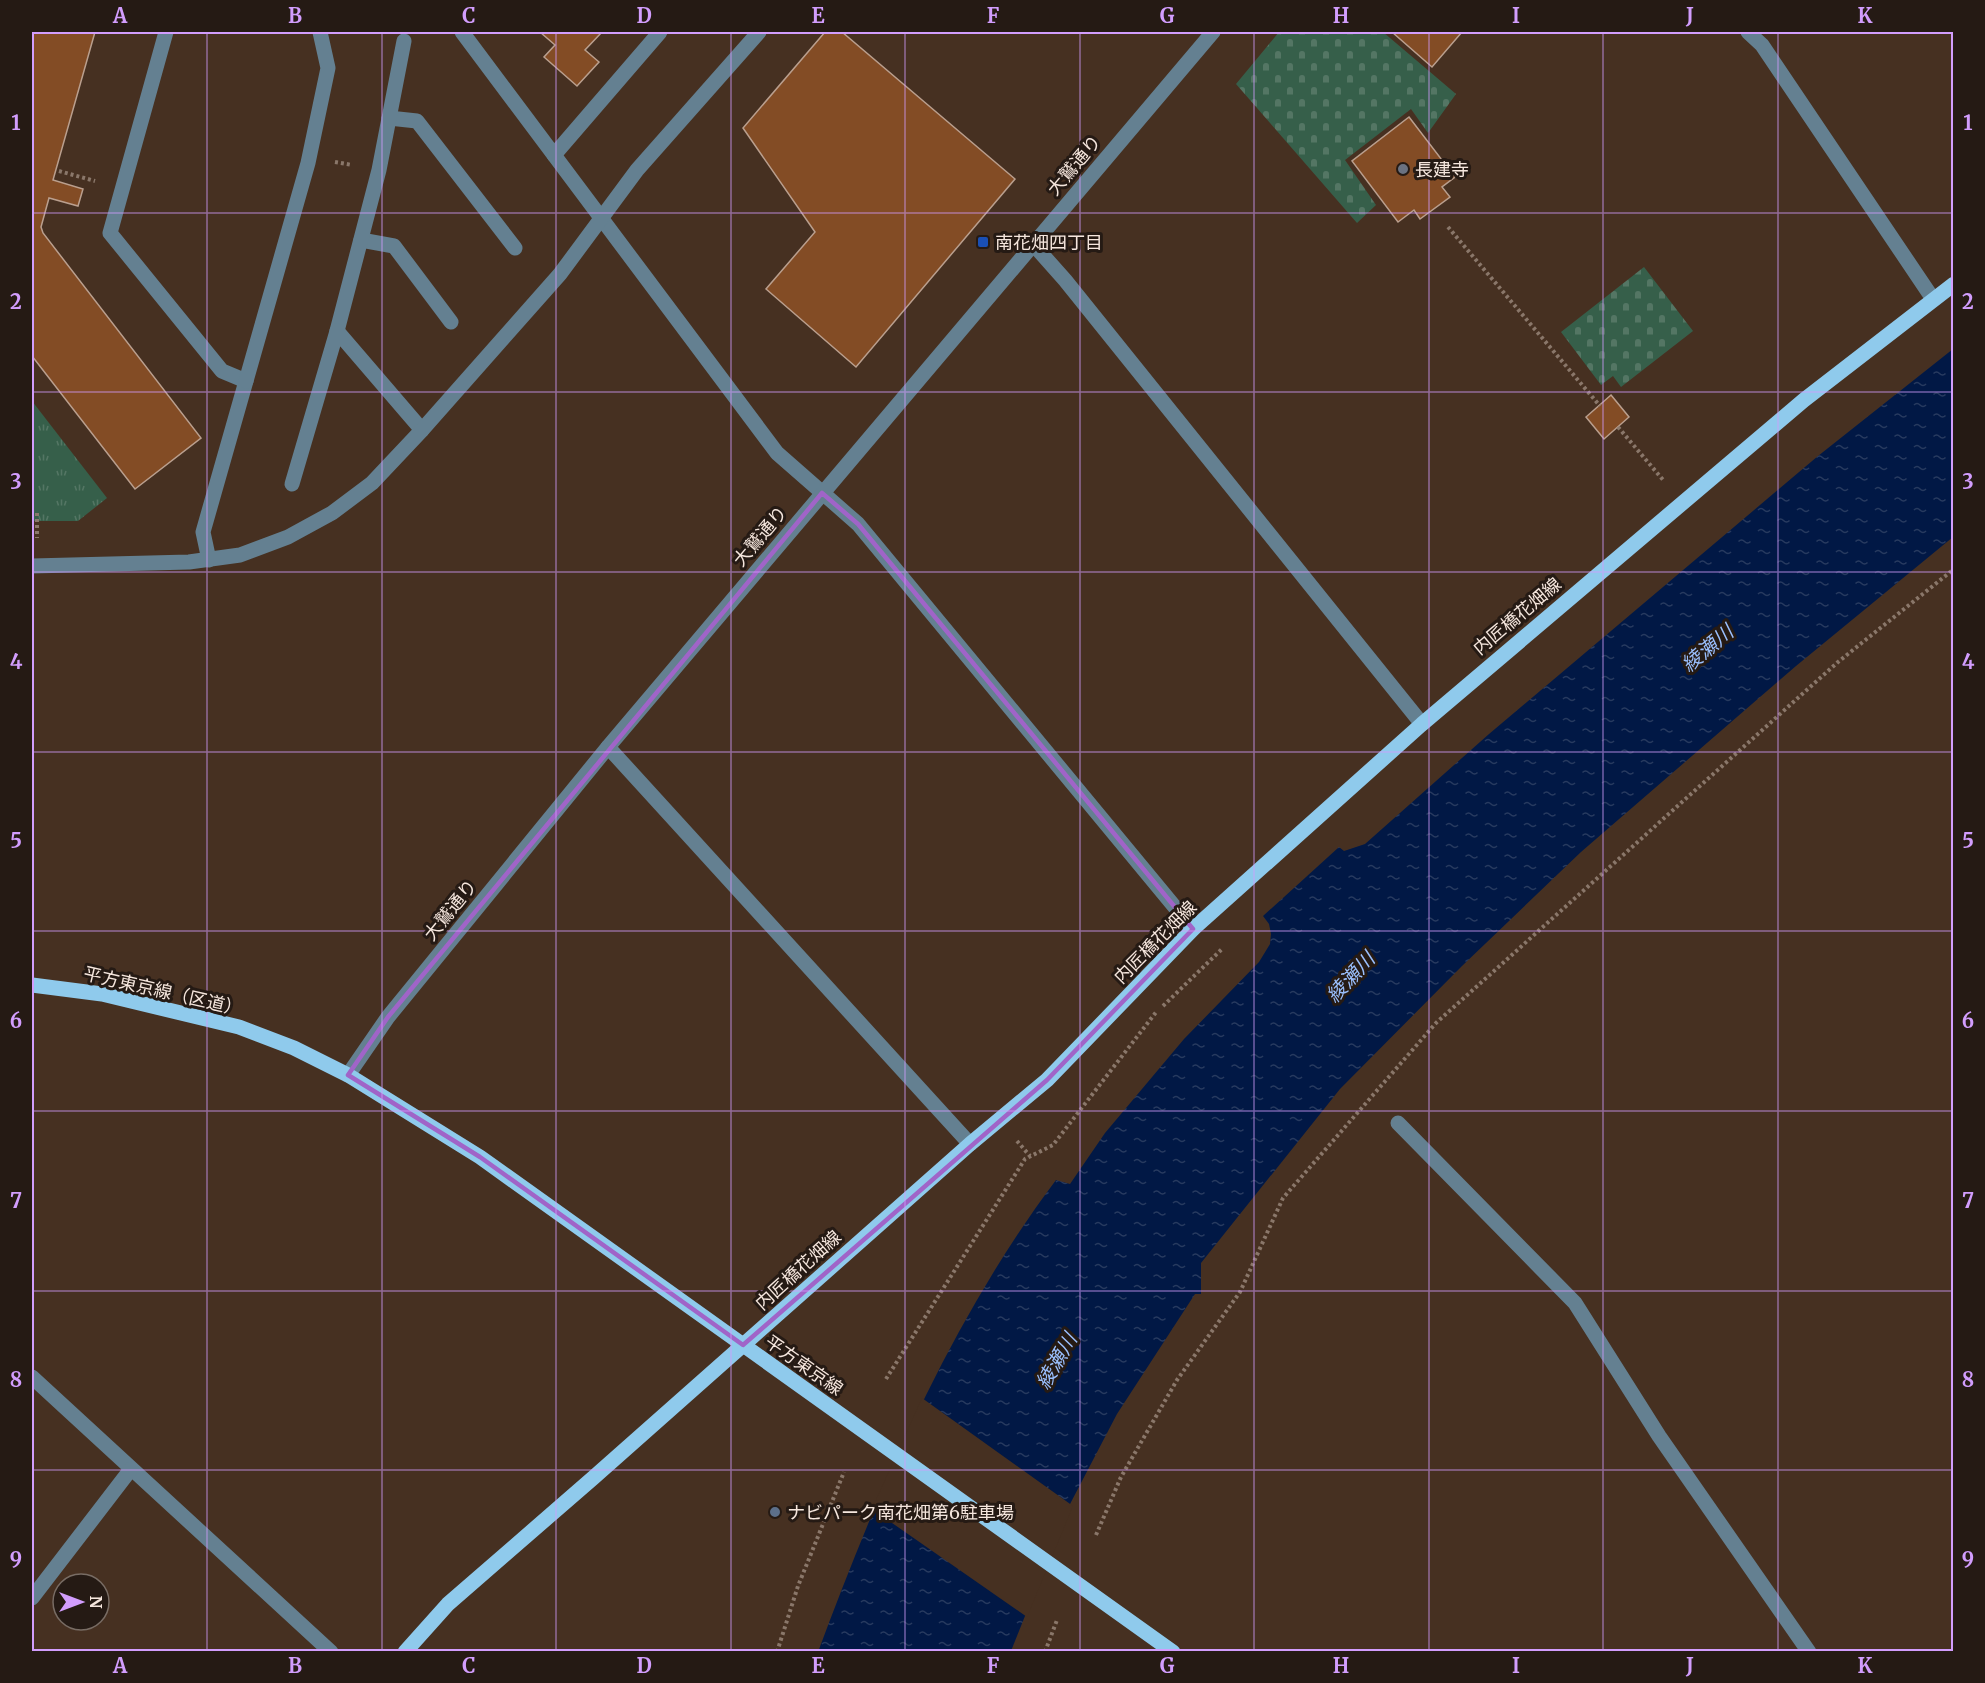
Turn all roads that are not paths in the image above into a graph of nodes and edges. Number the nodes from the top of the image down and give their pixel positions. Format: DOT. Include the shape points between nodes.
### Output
graph roads {
  1 [pos="166,32"];
  2 [pos="320,32"];
  3 [pos="462,32"];
  4 [pos="660,32"];
  5 [pos="759,32"];
  6 [pos="1211,32"];
  7 [pos="1748,32"];
  8 [pos="404,40"];
  9 [pos="389,118"];
  10 [pos="554,155"];
  11 [pos="599,217"];
  12 [pos="361,240"];
  13 [pos="1034,244"];
  14 [pos="515,248"];
  15 [pos="1953,284"];
  16 [pos="1933,299"];
  17 [pos="451,322"];
  18 [pos="337,331"];
  19 [pos="246,381"];
  20 [pos="422,430"];
  21 [pos="292,484"];
  22 [pos="822,493"];
  23 [pos="209,560"];
  24 [pos="32,566"];
  25 [pos="1422,724"];
  26 [pos="608,747"];
  27 [pos="1192,929"];
  28 [pos="32,985"];
  29 [pos="348,1075"];
  30 [pos="1398,1123"];
  31 [pos="970,1144"];
  32 [pos="742,1346"];
  33 [pos="32,1377"];
  34 [pos="131,1469"];
  35 [pos="32,1598"];
  36 [pos="331,1652"];
  37 [pos="405,1652"];
  38 [pos="1173,1652"];
  39 [pos="1809,1652"];
  1 -- 19 [label="street" via="110,232 222,371"];
  2 -- 19 [label="street" via="328,68 308,158"];
  3 -- 10 [label="street"];
  4 -- 10 [label="street"];
  5 -- 11 [label="street"];
  6 -- 13 [label="street, 大鷲通り"];
  7 -- 16 [label="street" via="1762,45"];
  8 -- 9 [label="street"];
  9 -- 12 [label="street"];
  9 -- 14 [label="street" via="417,121"];
  10 -- 11 [label="street"];
  11 -- 20 [label="street" via="560,274"];
  11 -- 22 [label="street" via="777,453"];
  12 -- 17 [label="street" via="394,246"];
  12 -- 18 [label="street"];
  13 -- 22 [label="street, 大鷲通り"];
  13 -- 25 [label="street"];
  15 -- 16 [label="main road, 内匠橋花畑線"];
  16 -- 25 [label="main road, 内匠橋花畑線" via="1804,400"];
  18 -- 20 [label="street"];
  18 -- 21 [label="street"];
  19 -- 23 [label="street" via="203,532"];
  20 -- 23 [label="street" via="372,483 332,513 288,537 240,555"];
  22 -- 26 [label="street, 大鷲通り"];
  22 -- 27 [label="street" via="858,524"];
  23 -- 24 [label="street"];
  25 -- 27 [label="main road, 内匠橋花畑線"];
  26 -- 29 [label="street, 大鷲通り" via="388,1017"];
  26 -- 31 [label="street"];
  27 -- 31 [label="main road, 内匠橋花畑線" via="1047,1080"];
  28 -- 29 [label="main road, 平方東京線（区道）" via="102,994 239,1027"];
  29 -- 32 [label="main road, 平方東京線" via="480,1157"];
  30 -- 39 [label="street" via="1575,1303 1659,1436"];
  31 -- 32 [label="main road, 内匠橋花畑線"];
  32 -- 37 [label="main road, 内匠橋花畑線" via="448,1604"];
  32 -- 38 [label="main road, 平方東京線"];
  33 -- 34 [label="street"];
  34 -- 35 [label="street"];
  34 -- 36 [label="street"];
}
